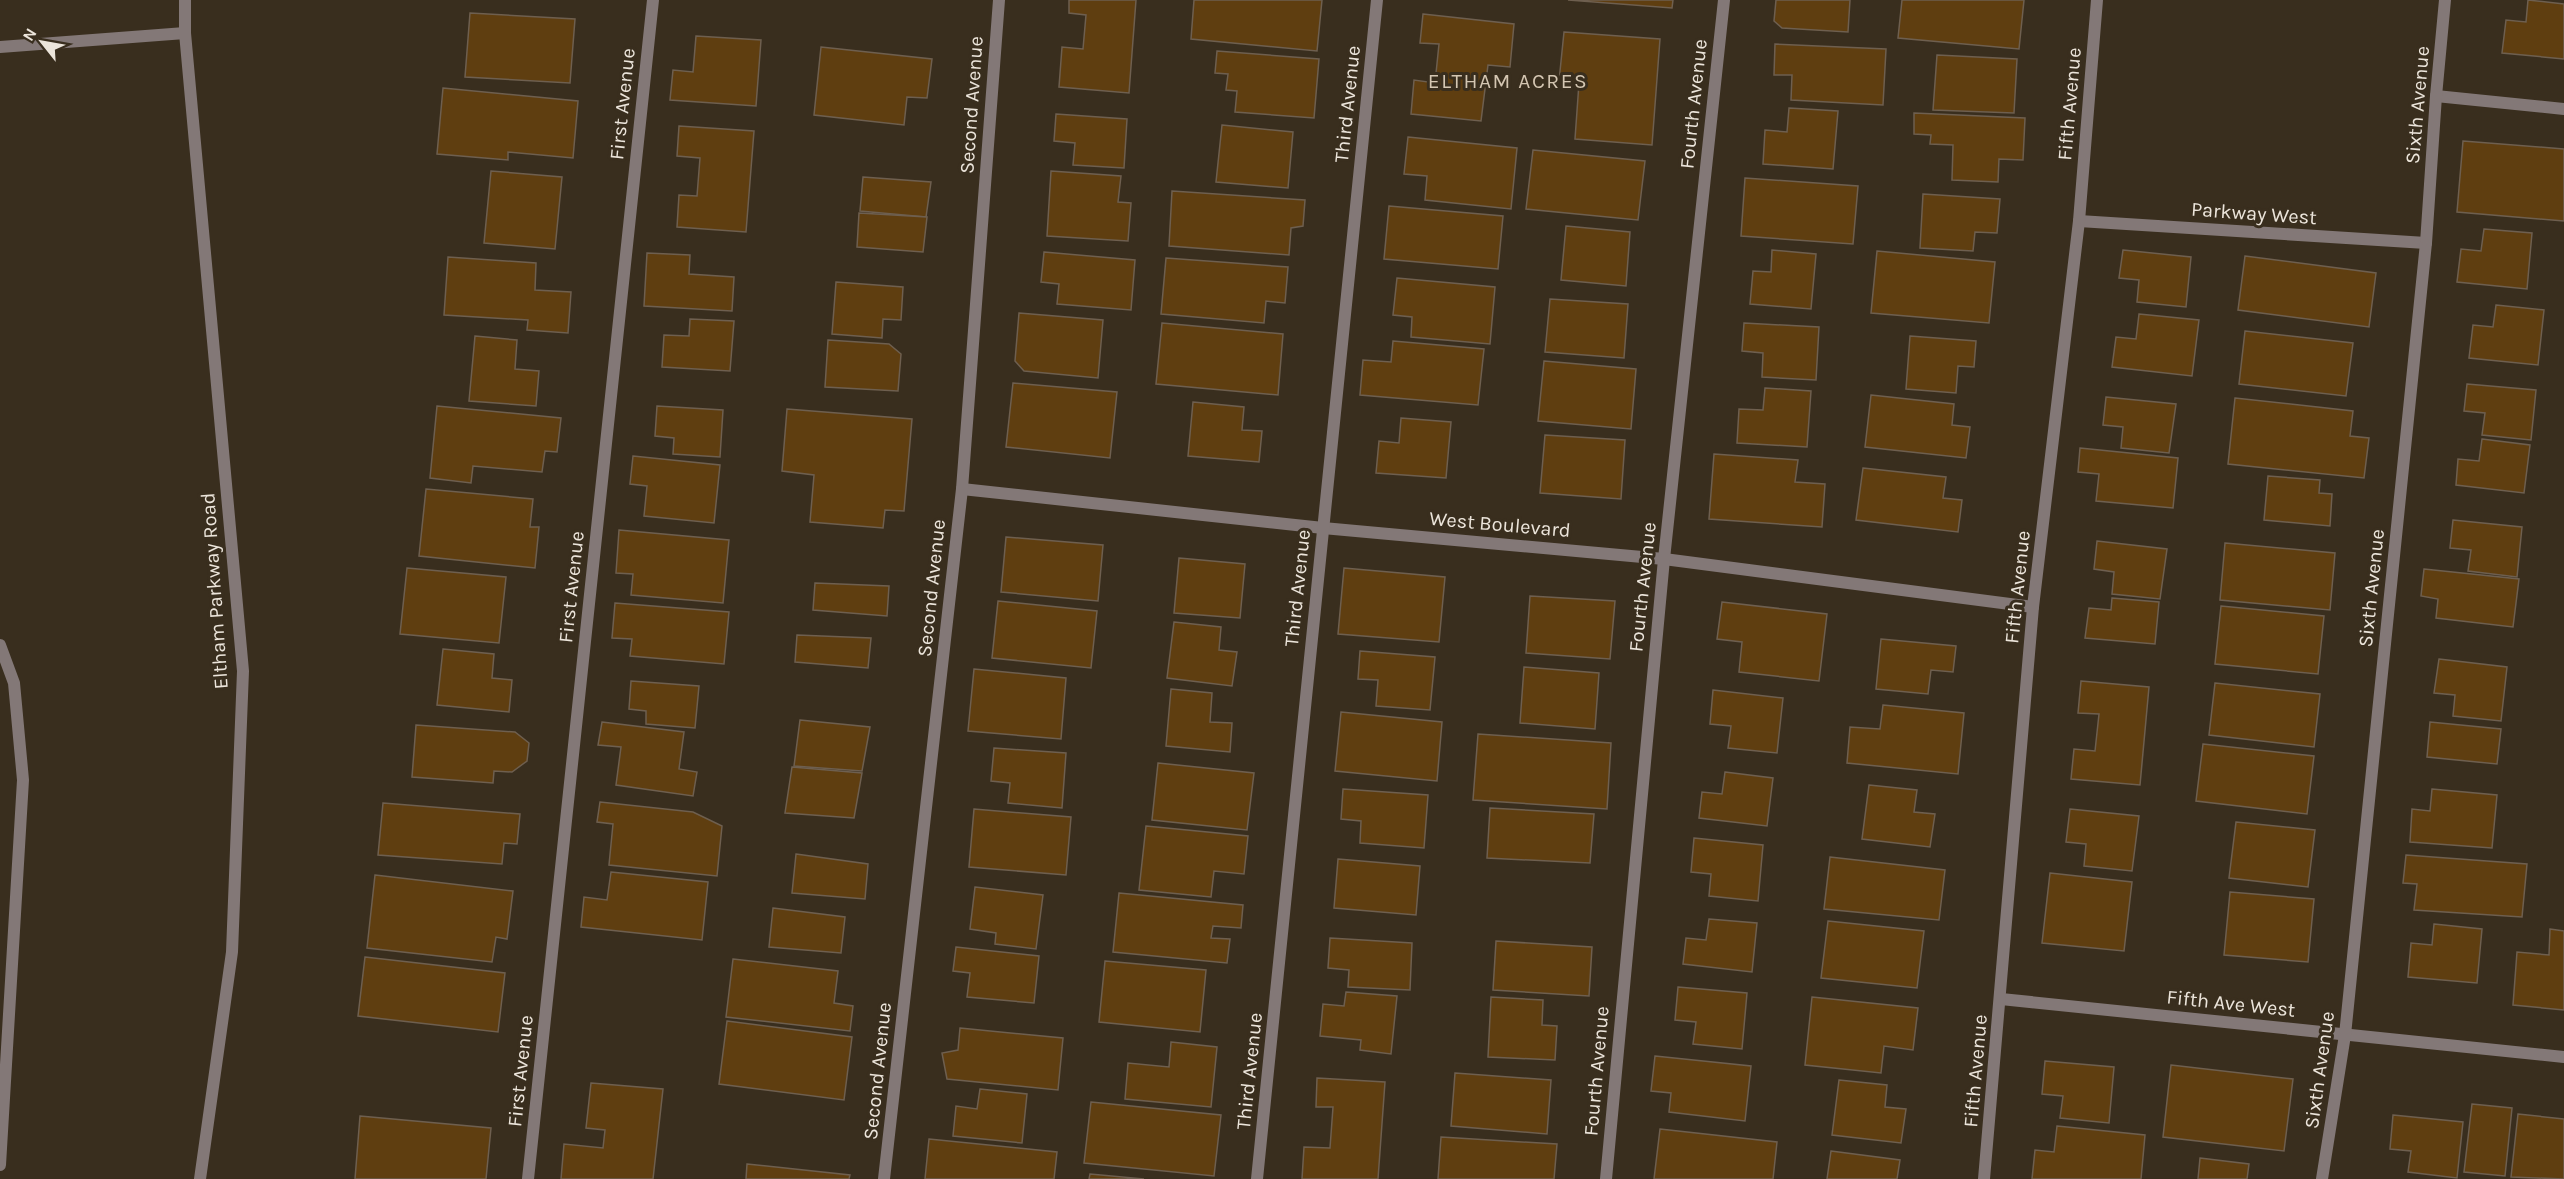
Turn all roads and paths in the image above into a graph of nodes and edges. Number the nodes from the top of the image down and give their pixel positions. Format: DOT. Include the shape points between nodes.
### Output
graph roads {
  1 [pos="185,0"];
  2 [pos="653,0"];
  3 [pos="992,0"];
  4 [pos="999,0"];
  5 [pos="1377,0"];
  6 [pos="1724,0"];
  7 [pos="2097,0"];
  8 [pos="2445,0"];
  9 [pos="185,33"];
  10 [pos="0,47"];
  11 [pos="2436,96"];
  12 [pos="2564,109"];
  13 [pos="2079,221"];
  14 [pos="2426,243"];
  15 [pos="962,489"];
  16 [pos="1323,528"];
  17 [pos="1664,559"];
  18 [pos="2033,607"];
  19 [pos="0,645"];
  20 [pos="2001,999"];
  21 [pos="2345,1035"];
  22 [pos="2564,1057"];
  23 [pos="0,1165"];
  24 [pos="200,1179"];
  25 [pos="528,1179"];
  26 [pos="884,1179"];
  27 [pos="1257,1179"];
  28 [pos="1606,1179"];
  29 [pos="1984,1179"];
  30 [pos="2322,1179"];
  1 -- 9 [label="street, Eltham Parkway Road"];
  2 -- 25 [label="street, First Avenue"];
  3 -- 4 [label="street"];
  4 -- 15 [label="street, Second Avenue"];
  5 -- 16 [label="street, Third Avenue"];
  6 -- 17 [label="street, Fourth Avenue"];
  7 -- 13 [label="street, Fifth Avenue"];
  8 -- 11 [label="street, Sixth Avenue"];
  9 -- 10 [label="street"];
  9 -- 24 [label="street, Eltham Parkway Road" via="243,671 232,951"];
  11 -- 12 [label="street"];
  11 -- 14 [label="street, Sixth Avenue"];
  13 -- 14 [label="street, Parkway West"];
  13 -- 18 [label="street, Fifth Avenue"];
  14 -- 21 [label="street, Sixth Avenue"];
  15 -- 16 [label="street, West Boulevard"];
  15 -- 26 [label="street, Second Avenue"];
  16 -- 17 [label="street, West Boulevard"];
  16 -- 27 [label="street, Third Avenue"];
  17 -- 18 [label="street, West Boulevard"];
  17 -- 28 [label="street, Fourth Avenue"];
  18 -- 20 [label="street, Fifth Avenue"];
  19 -- 23 [label="street" via="14,683 22,780"];
  20 -- 21 [label="street, Fifth Ave West"];
  20 -- 29 [label="street, Fifth Avenue"];
  21 -- 22 [label="street, Fifth Ave West"];
  21 -- 30 [label="street, Sixth Avenue"];
}
